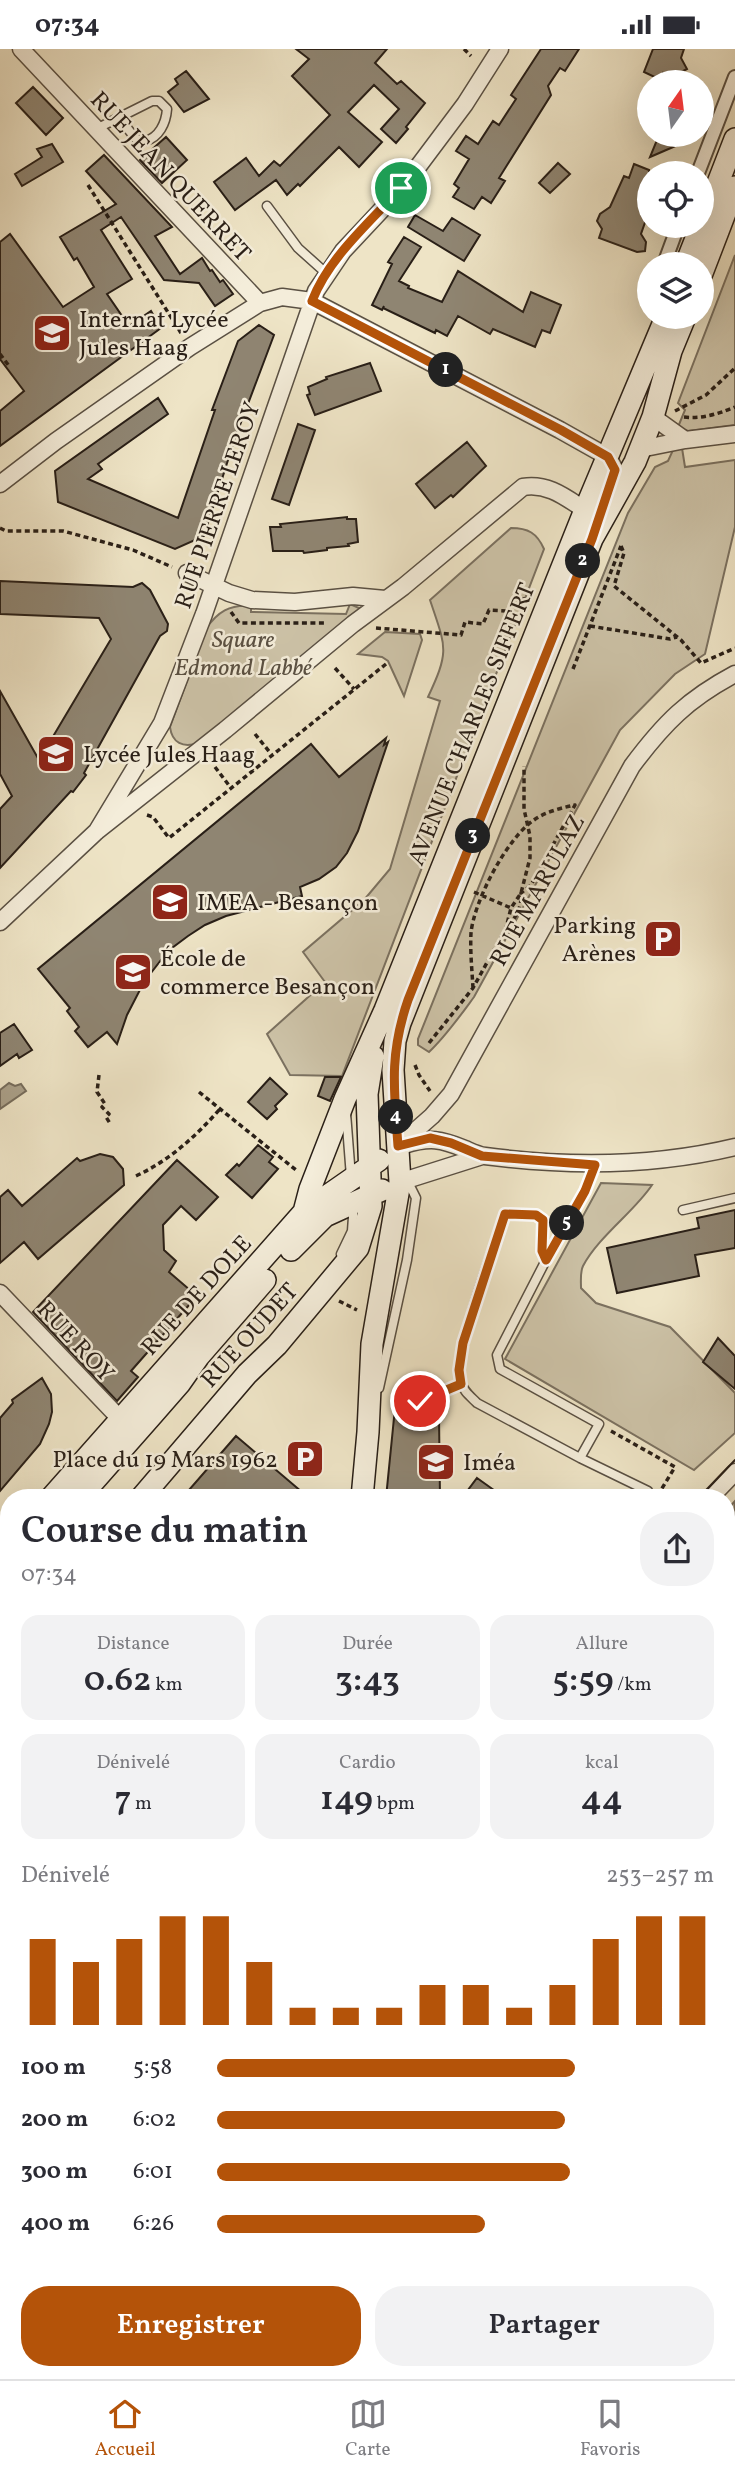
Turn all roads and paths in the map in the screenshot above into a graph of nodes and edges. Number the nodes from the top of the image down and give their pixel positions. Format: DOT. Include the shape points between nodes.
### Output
graph roads {
  1 [pos="21,49"];
  2 [pos="464,49"];
  3 [pos="500,49"];
  4 [pos="471,56"];
  5 [pos="735,77"];
  6 [pos="119,118"];
  7 [pos="96,129"];
  8 [pos="735,139"];
  9 [pos="703,161"];
  10 [pos="88,185"];
  11 [pos="735,187"];
  12 [pos="714,192"];
  13 [pos="267,206"];
  14 [pos="710,252"];
  15 [pos="327,274"];
  16 [pos="312,301"];
  17 [pos="260,303"];
  18 [pos="661,329"];
  19 [pos="680,329"];
  20 [pos="190,347"];
  21 [pos="0,354"];
  22 [pos="9,366"];
  23 [pos="735,368"];
  24 [pos="735,407"];
  25 [pos="653,417"];
  26 [pos="735,434"];
  27 [pos="685,440"];
  28 [pos="640,449"];
  29 [pos="608,457"];
  30 [pos="0,484"];
  31 [pos="585,510"];
  32 [pos="0,528"];
  33 [pos="592,539"];
  34 [pos="187,573"];
  35 [pos="214,584"];
  36 [pos="385,599"];
  37 [pos="513,599"];
  38 [pos="532,599"];
  39 [pos="225,603"];
  40 [pos="508,611"];
  41 [pos="353,624"];
  42 [pos="590,626"];
  43 [pos="677,637"];
  44 [pos="735,648"];
  45 [pos="386,664"];
  46 [pos="335,668"];
  47 [pos="573,669"];
  48 [pos="735,674"];
  49 [pos="354,689"];
  50 [pos="255,734"];
  51 [pos="236,750"];
  52 [pos="272,755"];
  53 [pos="524,759"];
  54 [pos="215,767"];
  55 [pos="253,771"];
  56 [pos="232,788"];
  57 [pos="129,807"];
  58 [pos="527,825"];
  59 [pos="97,831"];
  60 [pos="471,891"];
  61 [pos="522,893"];
  62 [pos="482,895"];
  63 [pos="511,908"];
  64 [pos="0,922"];
  65 [pos="506,928"];
  66 [pos="473,988"];
  67 [pos="385,1010"];
  68 [pos="429,1043"];
  69 [pos="99,1076"];
  70 [pos="199,1092"];
  71 [pos="345,1099"];
  72 [pos="220,1109"];
  73 [pos="111,1125"];
  74 [pos="398,1146"];
  75 [pos="735,1147"];
  76 [pos="482,1156"];
  77 [pos="595,1165"];
  78 [pos="370,1166"];
  79 [pos="136,1176"];
  80 [pos="304,1177"];
  81 [pos="351,1179"];
  82 [pos="400,1182"];
  83 [pos="363,1198"];
  84 [pos="735,1198"];
  85 [pos="683,1210"];
  86 [pos="304,1212"];
  87 [pos="546,1260"];
  88 [pos="0,1293"];
  89 [pos="331,1296"];
  90 [pos="366,1315"];
  91 [pos="461,1384"];
  92 [pos="420,1401"];
  93 [pos="599,1423"];
  94 [pos="128,1427"];
  95 [pos="580,1458"];
  96 [pos="735,1472"];
  97 [pos="61,1489"];
  98 [pos="85,1489"];
  99 [pos="149,1489"];
  100 [pos="363,1489"];
  101 [pos="644,1489"];
  102 [pos="662,1489"];
  103 [pos="719,1489"];
  1 -- 7 [label="street, RUE JEAN QUERRET"];
  2 -- 4 [label="path"];
  3 -- 15 [label="street, RUE PIERRE LEROY" via="401,188"];
  5 -- 9 [label="street"];
  6 -- 6 [label="lane" via="152,101 167,109 157,135 145,141 136,139"];
  6 -- 7 [label="lane"];
  7 -- 17 [label="street, RUE JEAN QUERRET"];
  8 -- 12 [label="main road"];
  10 -- 20 [label="path"];
  11 -- 14 [label="main road"];
  13 -- 15 [label="lane" via="298,247"];
  15 -- 16 [label="street, RUE PIERRE LEROY"];
  16 -- 17 [label="street" via="282,297"];
  16 -- 29 [label="street"];
  16 -- 35 [label="street, RUE PIERRE LEROY"];
  17 -- 20 [label="street"];
  18 -- 29 [label="main road, AVENUE CHARLES SIFFERT"];
  19 -- 25 [label="main road, AVENUE CHARLES SIFFERT"];
  20 -- 30 [label="street"];
  21 -- 22 [label="path"];
  23 -- 24 [label="path" via="706,395 668,414 696,418"];
  25 -- 27 [label="street"];
  25 -- 28 [label="main road, AVENUE CHARLES SIFFERT"];
  26 -- 27 [label="street"];
  27 -- 28 [label="street"];
  28 -- 33 [label="main road, AVENUE CHARLES SIFFERT"];
  29 -- 31 [label="main road, AVENUE CHARLES SIFFERT"];
  29 -- 33 [label="street, AVENUE CHARLES SIFFERT" via="615,470"];
  31 -- 36 [label="street" via="546,487 523,487"];
  31 -- 67 [label="main road, AVENUE CHARLES SIFFERT"];
  32 -- 34 [label="path" via="63,531 132,550"];
  33 -- 74 [label="main road, AVENUE CHARLES SIFFERT" via="400,1023 393,1070"];
  34 -- 35 [label="street"];
  35 -- 36 [label="street" via="252,600"];
  35 -- 59 [label="street, RUE PIERRE LEROY" via="162,723"];
  36 -- 41 [label="street"];
  37 -- 38 [label="path"];
  39 -- 41 [label="path" via="239,623"];
  40 -- 41 [label="path" via="489,610 484,624 465,622 461,635"];
  41 -- 57 [label="street"];
  42 -- 43 [label="path"];
  42 -- 43 [label="path" via="621,546 624,553 614,586"];
  42 -- 47 [label="path"];
  43 -- 44 [label="path" via="701,663"];
  45 -- 49 [label="path"];
  46 -- 49 [label="path"];
  48 -- 74 [label="street, RUE MARULAZ" via="681,708 632,766 451,1094"];
  49 -- 52 [label="path"];
  50 -- 52 [label="path"];
  51 -- 55 [label="path"];
  52 -- 55 [label="path"];
  53 -- 58 [label="path"];
  54 -- 56 [label="path"];
  55 -- 56 [label="path"];
  56 -- 57 [label="path" via="169,838 153,817"];
  57 -- 59 [label="street"];
  58 -- 61 [label="path" via="530,858"];
  58 -- 61 [label="path" via="575,805 531,885"];
  58 -- 62 [label="path"];
  59 -- 64 [label="street"];
  60 -- 62 [label="path"];
  61 -- 63 [label="path"];
  61 -- 65 [label="path" via="522,903"];
  62 -- 63 [label="path"];
  62 -- 66 [label="path" via="471,930"];
  63 -- 65 [label="path"];
  65 -- 66 [label="path"];
  66 -- 68 [label="path"];
  67 -- 71 [label="main road, AVENUE CHARLES SIFFERT"];
  67 -- 78 [label="main road, AVENUE CHARLES SIFFERT" via="367,1094"];
  69 -- 73 [label="path" via="97,1092"];
  70 -- 72 [label="path"];
  71 -- 81 [label="lane"];
  71 -- 86 [label="main road, AVENUE CHARLES SIFFERT"];
  72 -- 79 [label="path" via="187,1145"];
  72 -- 80 [label="path"];
  74 -- 76 [label="street" via="430,1138"];
  74 -- 78 [label="main road, RUE DE DOLE"];
  74 -- 82 [label="main road, AVENUE CHARLES SIFFERT"];
  75 -- 77 [label="street" via="670,1161"];
  76 -- 77 [label="street"];
  76 -- 82 [label="street"];
  77 -- 87 [label="lane"];
  78 -- 81 [label="main road, RUE DE DOLE"];
  78 -- 83 [label="main road, AVENUE CHARLES SIFFERT"];
  81 -- 83 [label="lane"];
  81 -- 86 [label="main road, RUE DE DOLE"];
  82 -- 83 [label="main road, RUE DE DOLE"];
  82 -- 100 [label="main road, AVENUE CHARLES SIFFERT" via="372,1344"];
  83 -- 94 [label="main road, RUE DE DOLE" via="310,1228 198,1356 180,1383"];
  83 -- 99 [label="main road, RUE OUDET" via="367,1226 352,1258"];
  84 -- 85 [label="lane"];
  86 -- 94 [label="main road, RUE DE DOLE"];
  87 -- 91 [label="lane" via="543,1220 536,1215 505,1214 463,1343"];
  87 -- 93 [label="lane" via="497,1355 500,1369"];
  88 -- 94 [label="street, RUE ROY"];
  89 -- 90 [label="path"];
  91 -- 92 [label="path"];
  91 -- 95 [label="lane" via="477,1403"];
  93 -- 95 [label="lane"];
  93 -- 102 [label="path" via="675,1467"];
  94 -- 97 [label="main road, RUE DE DOLE"];
  94 -- 98 [label="main road, RUE DE DOLE"];
  95 -- 101 [label="lane"];
  96 -- 103 [label="street"];
}
